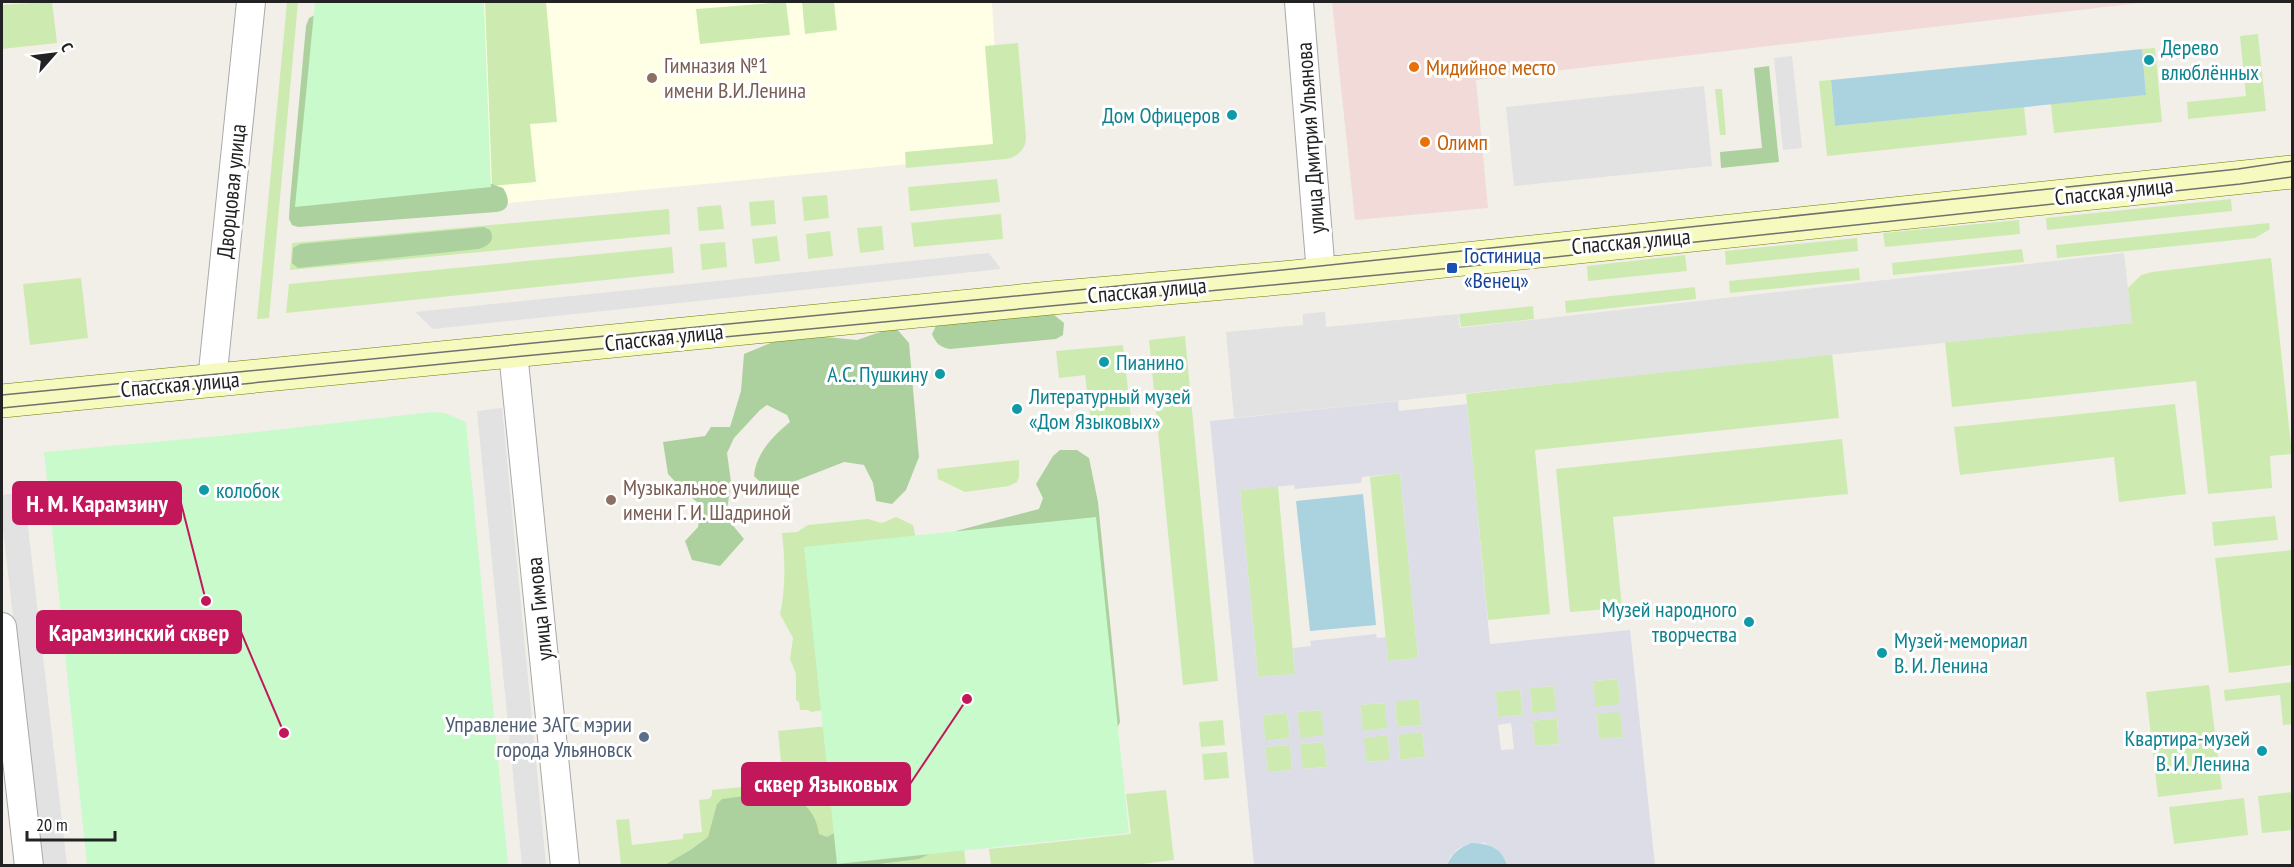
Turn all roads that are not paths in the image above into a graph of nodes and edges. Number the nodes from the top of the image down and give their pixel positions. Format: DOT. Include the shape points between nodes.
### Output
graph roads {
  1 [pos="251,2"];
  2 [pos="1299,2"];
  3 [pos="2292,171"];
  4 [pos="1321,274"];
  5 [pos="513,352"];
  6 [pos="212,381"];
  7 [pos="2,401"];
  8 [pos="2,627"];
  9 [pos="29,866"];
  10 [pos="565,866"];
  1 -- 6 [label="street, Дворцовая улица"];
  2 -- 4 [label="street, улица Дмитрия Ульянова"];
  3 -- 4 [label="street, Спасская улица"];
  4 -- 5 [label="street, Спасская улица"];
  5 -- 6 [label="street, Спасская улица"];
  5 -- 10 [label="street, улица Гимова"];
  6 -- 7 [label="street, Спасская улица"];
  8 -- 9 [label="street"];
}
